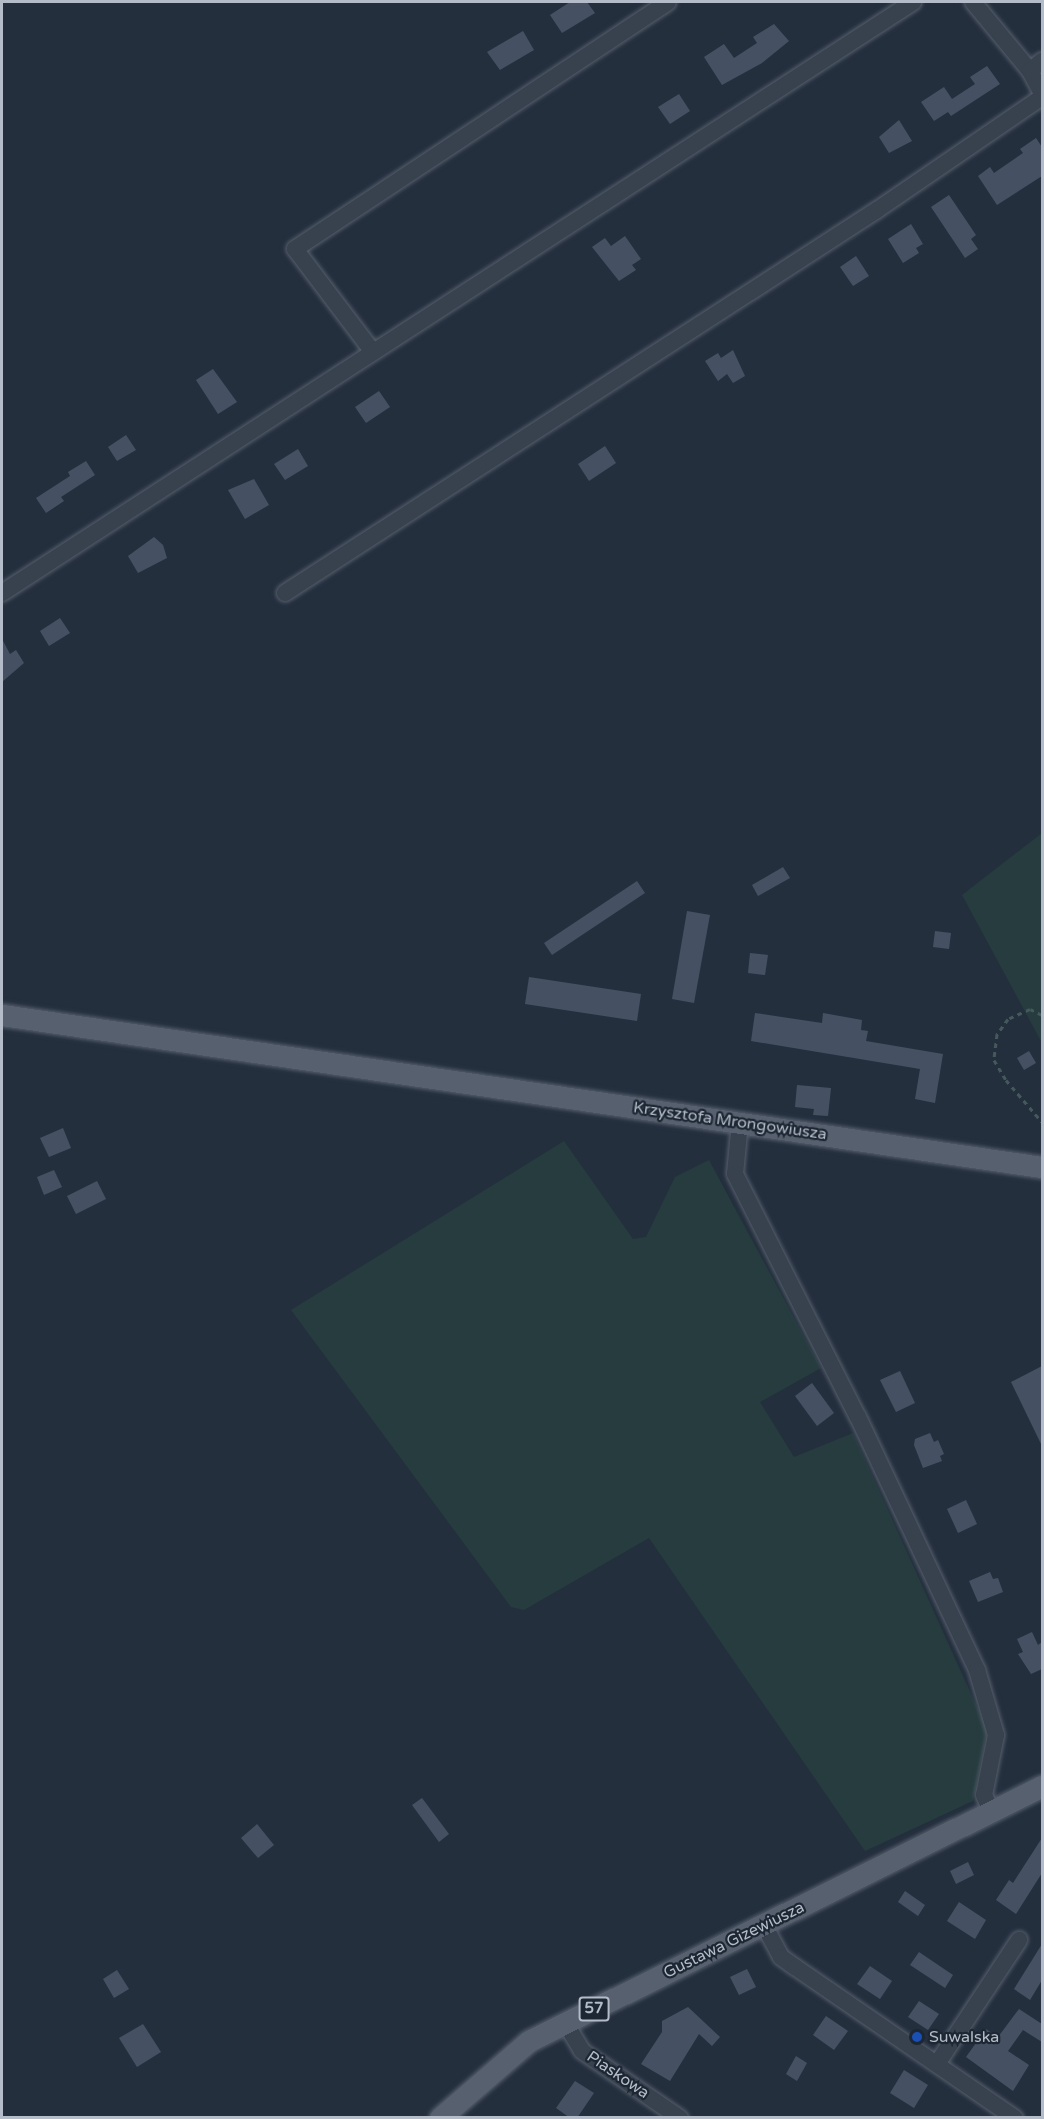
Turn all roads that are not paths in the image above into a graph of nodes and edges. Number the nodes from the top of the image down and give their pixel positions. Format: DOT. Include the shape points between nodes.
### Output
graph roads {
  1 [pos="668,2"];
  2 [pos="913,2"];
  3 [pos="973,2"];
  4 [pos="1036,66"];
  5 [pos="1042,95"];
  6 [pos="373,352"];
  7 [pos="2,593"];
  8 [pos="285,593"];
  9 [pos="2,1015"];
  10 [pos="740,1122"];
  11 [pos="1042,1167"];
  12 [pos="1042,1786"];
  13 [pos="991,1812"];
  14 [pos="764,1925"];
  15 [pos="1019,1940"];
  16 [pos="566,2024"];
  17 [pos="937,2064"];
  18 [pos="440,2118"];
  19 [pos="680,2118"];
  20 [pos="1015,2118"];
  1 -- 6 [label="street" via="295,249"];
  2 -- 6 [label="street"];
  3 -- 4 [label="street"];
  4 -- 5 [label="street"];
  5 -- 8 [label="street" via="877,210"];
  6 -- 7 [label="street"];
  9 -- 10 [label="main road, Krzysztofa Mrongowiusza"];
  10 -- 11 [label="main road, Krzysztofa Mrongowiusza"];
  10 -- 13 [label="street" via="735,1174 858,1417 977,1670 996,1735 984,1795"];
  12 -- 13 [label="main road, Gustawa Gizewiusza / 57"];
  13 -- 14 [label="main road, Gustawa Gizewiusza / 57"];
  14 -- 16 [label="main road, Gustawa Gizewiusza / 57"];
  14 -- 17 [label="street" via="781,1957"];
  15 -- 17 [label="street"];
  16 -- 18 [label="main road, Gustawa Gizewiusza / 57" via="529,2041"];
  16 -- 19 [label="street, Piaskowa" via="582,2051"];
  17 -- 20 [label="street"];
}
